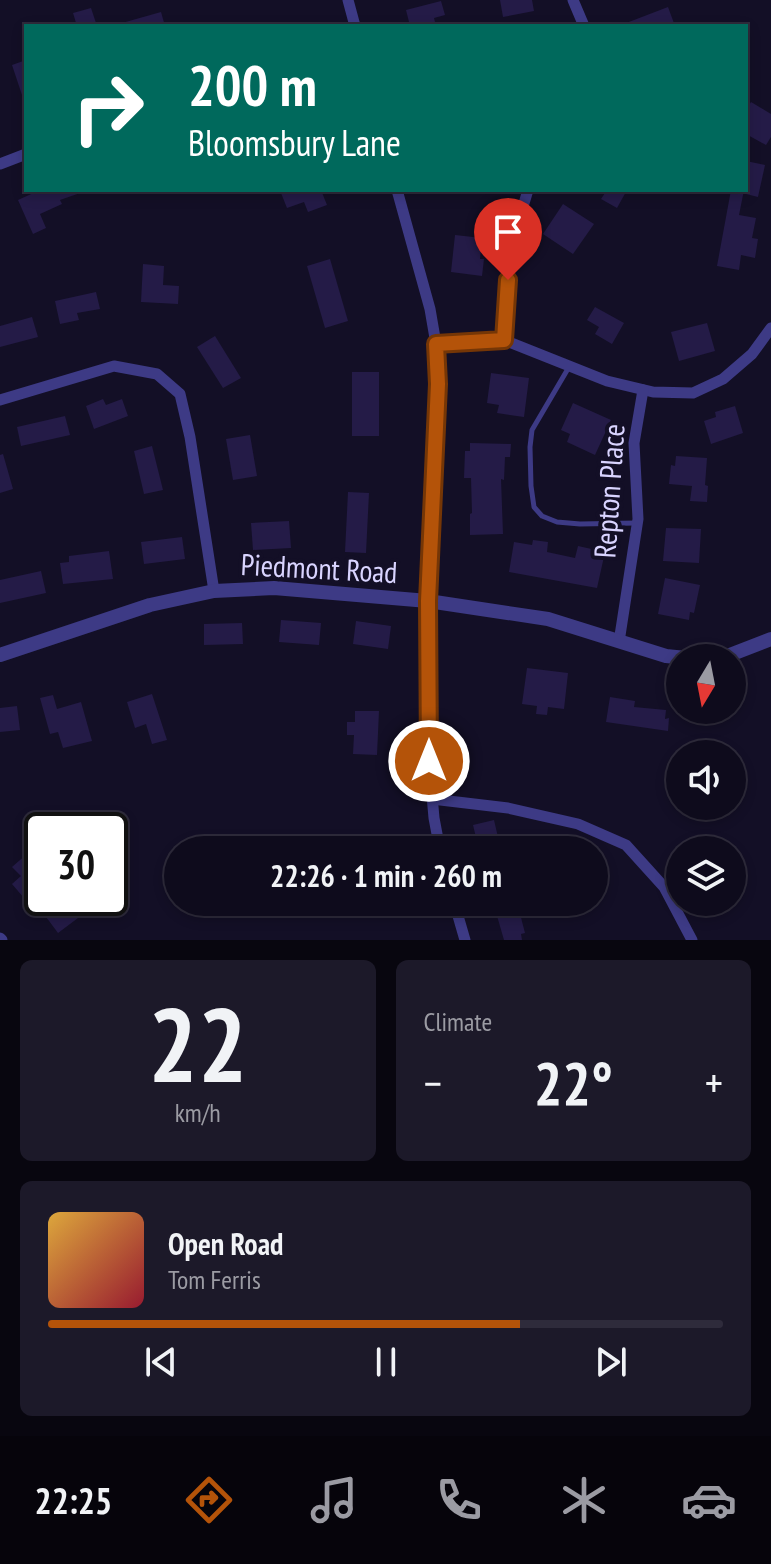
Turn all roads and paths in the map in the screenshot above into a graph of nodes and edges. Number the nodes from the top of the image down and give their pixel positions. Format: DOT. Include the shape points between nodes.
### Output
graph roads {
  1 [pos="348,0"];
  2 [pos="573,0"];
  3 [pos="353,24"];
  4 [pos="583,24"];
  5 [pos="24,155"];
  6 [pos="0,164"];
  7 [pos="398,192"];
  8 [pos="527,192"];
  9 [pos="771,328"];
  10 [pos="504,340"];
  11 [pos="436,344"];
  12 [pos="569,366"];
  13 [pos="643,390"];
  14 [pos="0,400"];
  15 [pos="637,523"];
  16 [pos="214,591"];
  17 [pos="428,601"];
  18 [pos="771,639"];
  19 [pos="619,642"];
  20 [pos="746,649"];
  21 [pos="0,655"];
  22 [pos="666,656"];
  23 [pos="432,799"];
  24 [pos="437,836"];
  25 [pos="458,916"];
  26 [pos="465,940"];
  27 [pos="692,940"];
  1 -- 3 [label="street"];
  2 -- 4 [label="street"];
  5 -- 6 [label="street"];
  7 -- 11 [label="street"];
  8 -- 10 [label="street" via="510,250"];
  9 -- 13 [label="street" via="723,379 693,393"];
  10 -- 11 [label="street"];
  10 -- 12 [label="street"];
  11 -- 17 [label="street"];
  12 -- 13 [label="street"];
  12 -- 15 [label="lane" via="532,430 534,507 557,522"];
  13 -- 15 [label="street, Repton Place" via="634,443"];
  14 -- 16 [label="street" via="114,366 157,374 180,394"];
  15 -- 19 [label="street, Repton Place"];
  16 -- 17 [label="street, Piedmont Road" via="274,588"];
  16 -- 21 [label="street, Piedmont Road" via="150,605"];
  17 -- 19 [label="street, Piedmont Road" via="548,619"];
  17 -- 23 [label="street"];
  18 -- 20 [label="street"];
  19 -- 22 [label="street, Piedmont Road"];
  23 -- 24 [label="street"];
  23 -- 27 [label="street" via="578,824 626,845 664,887"];
  25 -- 26 [label="street"];
}
